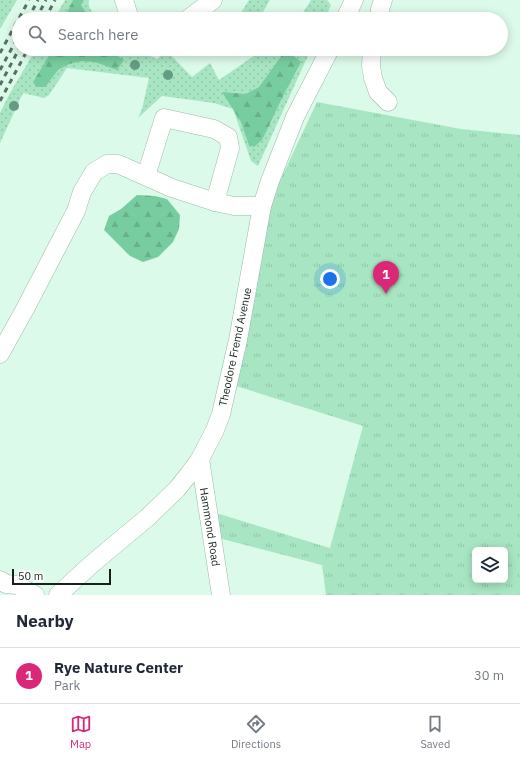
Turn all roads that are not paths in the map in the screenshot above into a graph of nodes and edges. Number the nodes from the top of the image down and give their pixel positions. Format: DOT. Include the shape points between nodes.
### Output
graph roads {
  1 [pos="213,0"];
  2 [pos="354,0"];
  3 [pos="383,0"];
  4 [pos="197,12"];
  5 [pos="348,12"];
  6 [pos="380,12"];
  7 [pos="326,56"];
  8 [pos="372,56"];
  9 [pos="388,102"];
  10 [pos="146,176"];
  11 [pos="215,202"];
  12 [pos="262,206"];
  13 [pos="0,354"];
  14 [pos="200,459"];
  15 [pos="0,572"];
  16 [pos="0,580"];
  17 [pos="17,585"];
  18 [pos="35,595"];
  19 [pos="58,595"];
  20 [pos="221,595"];
  1 -- 4 [label="street"];
  2 -- 5 [label="street"];
  3 -- 6 [label="street"];
  7 -- 12 [label="street, Theodore Fremd Avenue" via="295,117"];
  8 -- 9 [label="street" via="373,78 378,92"];
  10 -- 11 [label="street" via="172,188"];
  10 -- 11 [label="street" via="164,118 214,129 228,137 230,148"];
  10 -- 13 [label="street" via="118,164 107,164 94,172"];
  11 -- 12 [label="street" via="234,206"];
  12 -- 14 [label="street, Theodore Fremd Avenue" via="238,340 221,414"];
  14 -- 19 [label="street, Theodore Fremd Avenue" via="177,489 148,517"];
  14 -- 20 [label="street, Hammond Road"];
  15 -- 17 [label="street" via="15,578"];
  16 -- 17 [label="street" via="6,584"];
  17 -- 18 [label="street"];
}
